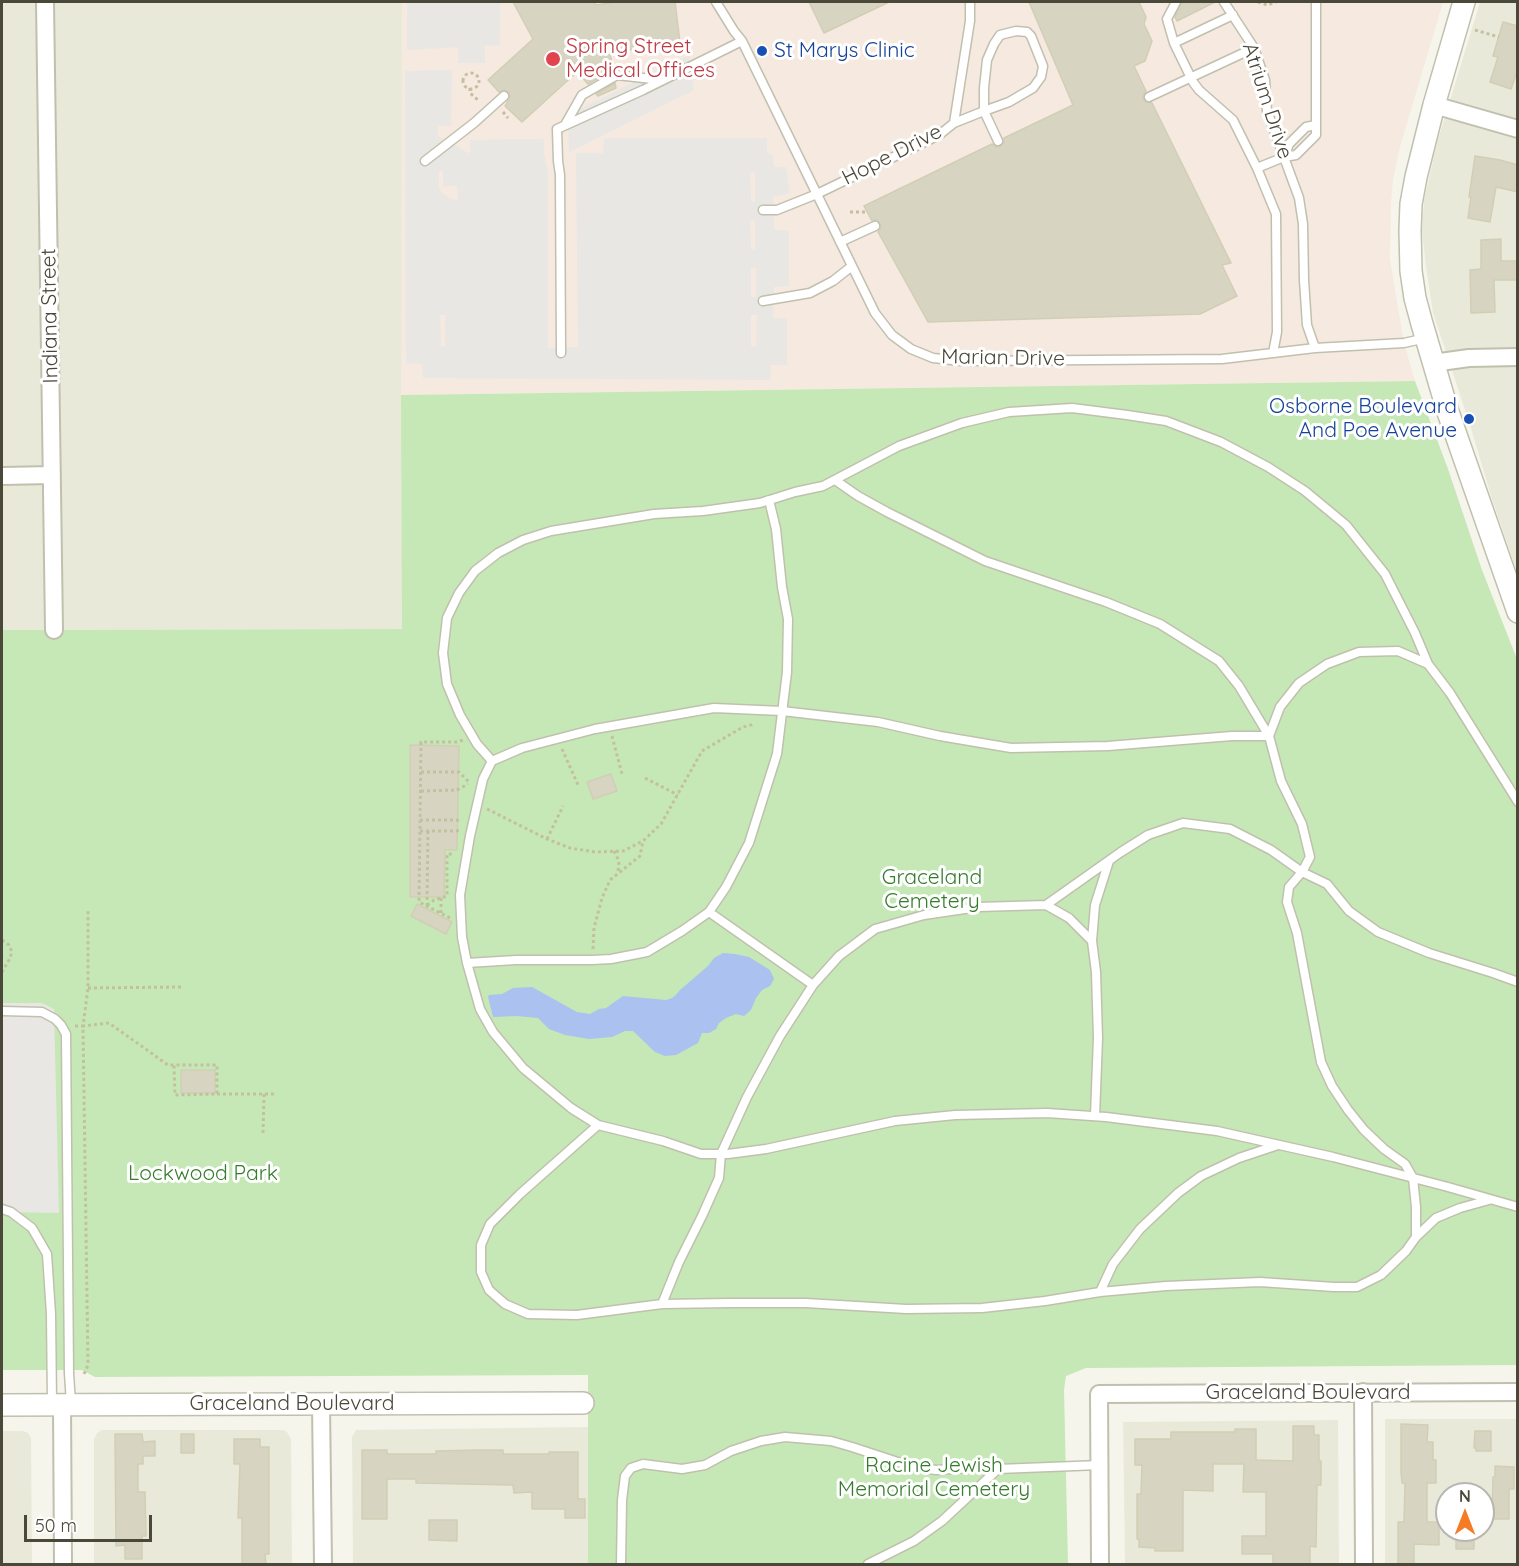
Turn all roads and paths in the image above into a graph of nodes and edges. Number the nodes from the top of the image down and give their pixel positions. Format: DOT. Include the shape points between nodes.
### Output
graph roads {
  1 [pos="45,2"];
  2 [pos="716,2"];
  3 [pos="970,2"];
  4 [pos="1176,2"];
  5 [pos="1224,2"];
  6 [pos="1258,2"];
  7 [pos="1276,2"];
  8 [pos="1316,2"];
  9 [pos="1464,2"];
  10 [pos="1233,15"];
  11 [pos="1458,25"];
  12 [pos="1499,37"];
  13 [pos="742,41"];
  14 [pos="1174,43"];
  15 [pos="1254,48"];
  16 [pos="1190,77"];
  17 [pos="662,80"];
  18 [pos="475,88"];
  19 [pos="504,96"];
  20 [pos="1149,97"];
  21 [pos="1434,105"];
  22 [pos="984,111"];
  23 [pos="954,123"];
  24 [pos="565,125"];
  25 [pos="1518,129"];
  26 [pos="998,141"];
  27 [pos="1284,157"];
  28 [pos="425,161"];
  29 [pos="1257,168"];
  30 [pos="817,194"];
  31 [pos="763,210"];
  32 [pos="850,212"];
  33 [pos="867,212"];
  34 [pos="874,226"];
  35 [pos="840,242"];
  36 [pos="852,266"];
  37 [pos="763,301"];
  38 [pos="1426,339"];
  39 [pos="1315,348"];
  40 [pos="1273,353"];
  41 [pos="561,354"];
  42 [pos="1518,357"];
  43 [pos="1433,363"];
  44 [pos="52,475"];
  45 [pos="2,476"];
  46 [pos="835,480"];
  47 [pos="769,501"];
  48 [pos="1518,612"];
  49 [pos="54,630"];
  50 [pos="1428,664"];
  51 [pos="760,710"];
  52 [pos="782,711"];
  53 [pos="609,726"];
  54 [pos="473,736"];
  55 [pos="1269,736"];
  56 [pos="557,739"];
  57 [pos="492,761"];
  58 [pos="420,772"];
  59 [pos="622,774"];
  60 [pos="645,778"];
  61 [pos="483,780"];
  62 [pos="470,783"];
  63 [pos="579,788"];
  64 [pos="420,790"];
  65 [pos="678,795"];
  66 [pos="1518,801"];
  67 [pos="478,804"];
  68 [pos="563,806"];
  69 [pos="420,820"];
  70 [pos="459,830"];
  71 [pos="420,831"];
  72 [pos="428,831"];
  73 [pos="459,838"];
  74 [pos="547,839"];
  75 [pos="643,841"];
  76 [pos="614,851"];
  77 [pos="459,854"];
  78 [pos="1109,861"];
  79 [pos="1302,872"];
  80 [pos="618,873"];
  81 [pos="441,898"];
  82 [pos="1046,905"];
  83 [pos="427,906"];
  84 [pos="88,910"];
  85 [pos="709,912"];
  86 [pos="441,913"];
  87 [pos="450,918"];
  88 [pos="2,940"];
  89 [pos="1092,941"];
  90 [pos="592,960"];
  91 [pos="467,963"];
  92 [pos="2,972"];
  93 [pos="1518,982"];
  94 [pos="813,985"];
  95 [pos="182,987"];
  96 [pos="88,988"];
  97 [pos="2,1011"];
  98 [pos="61,1025"];
  99 [pos="83,1026"];
  100 [pos="174,1065"];
  101 [pos="217,1094"];
  102 [pos="264,1094"];
  103 [pos="274,1094"];
  104 [pos="1095,1116"];
  105 [pos="598,1125"];
  106 [pos="263,1133"];
  107 [pos="1278,1145"];
  108 [pos="721,1154"];
  109 [pos="1413,1178"];
  110 [pos="1491,1200"];
  111 [pos="1518,1207"];
  112 [pos="2,1209"];
  113 [pos="1416,1237"];
  114 [pos="1100,1292"];
  115 [pos="662,1304"];
  116 [pos="84,1374"];
  117 [pos="1363,1392"];
  118 [pos="1518,1392"];
  119 [pos="583,1403"];
  120 [pos="321,1404"];
  121 [pos="2,1405"];
  122 [pos="62,1405"];
  123 [pos="1100,1465"];
  124 [pos="998,1469"];
  125 [pos="63,1564"];
  126 [pos="323,1564"];
  127 [pos="621,1564"];
  128 [pos="868,1564"];
  129 [pos="1100,1564"];
  130 [pos="1364,1564"];
  1 -- 44 [label="street, Indiana Street"];
  2 -- 13 [label="lane, Marian Drive"];
  3 -- 23 [label="lane, Hope Drive"];
  4 -- 14 [label="lane, Atrium Drive" via="1167,19"];
  5 -- 10 [label="lane, Atrium Drive"];
  6 -- 7 [label="path"];
  8 -- 27 [label="lane" via="1316,135 1296,155"];
  9 -- 11 [label="street"];
  10 -- 14 [label="lane"];
  10 -- 15 [label="lane, Atrium Drive"];
  11 -- 12 [label="path"];
  11 -- 21 [label="street"];
  13 -- 17 [label="lane"];
  13 -- 30 [label="lane, Marian Drive"];
  14 -- 16 [label="lane, Atrium Drive"];
  15 -- 16 [label="lane"];
  15 -- 27 [label="lane, Atrium Drive" via="1265,80 1267,111"];
  16 -- 20 [label="lane"];
  16 -- 29 [label="lane, Atrium Drive" via="1233,120"];
  17 -- 24 [label="lane"];
  17 -- 24 [label="lane" via="617,75 582,95"];
  18 -- 18 [label="path" via="477,76 466,75 464,84"];
  19 -- 28 [label="lane"];
  21 -- 25 [label="street"];
  21 -- 38 [label="street" via="1416,177 1410,231 1415,298"];
  22 -- 22 [label="lane" via="1033,88 1041,77 1043,66 1027,32 1000,34 994,44 987,60"];
  22 -- 23 [label="lane"];
  22 -- 26 [label="lane"];
  23 -- 30 [label="lane, Hope Drive" via="939,135"];
  24 -- 41 [label="lane" via="557,129"];
  27 -- 29 [label="lane"];
  27 -- 39 [label="lane, Atrium Drive" via="1299,198 1307,325"];
  29 -- 40 [label="lane, Atrium Drive" via="1276,214 1277,332"];
  30 -- 31 [label="lane, Hope Drive" via="777,210"];
  30 -- 35 [label="lane, Marian Drive"];
  32 -- 33 [label="path"];
  34 -- 35 [label="lane"];
  35 -- 36 [label="lane, Marian Drive"];
  36 -- 37 [label="lane" via="810,293"];
  36 -- 40 [label="lane, Marian Drive" via="875,313 892,335 933,358 1222,359"];
  38 -- 39 [label="lane, Marian Drive"];
  38 -- 43 [label="street"];
  39 -- 40 [label="lane, Marian Drive"];
  42 -- 43 [label="street"];
  43 -- 48 [label="street"];
  44 -- 45 [label="street"];
  44 -- 49 [label="street, Indiana Street"];
  46 -- 47 [label="lane"];
  46 -- 50 [label="lane" via="899,446 962,423 1009,412 1072,408 1166,422 1221,442 1268,467 1346,525 1386,574"];
  46 -- 55 [label="lane" via="887,512 985,561 1160,624 1219,661"];
  47 -- 52 [label="lane" via="788,620"];
  47 -- 54 [label="lane" via="551,531 523,540 475,571 447,618 443,653 447,684"];
  50 -- 55 [label="lane" via="1398,651 1359,652 1327,664 1299,683 1280,707"];
  50 -- 66 [label="lane"];
  51 -- 52 [label="lane"];
  51 -- 53 [label="lane" via="714,708"];
  51 -- 65 [label="path" via="760,722 742,727 702,751"];
  52 -- 55 [label="lane" via="878,722 1011,748"];
  52 -- 85 [label="lane" via="777,754 749,843"];
  53 -- 56 [label="lane"];
  53 -- 59 [label="path"];
  54 -- 57 [label="lane"];
  54 -- 58 [label="path" via="457,742 421,742"];
  55 -- 79 [label="lane" via="1281,781 1302,824 1310,857"];
  56 -- 57 [label="lane"];
  56 -- 63 [label="path"];
  57 -- 61 [label="lane"];
  58 -- 62 [label="path" via="459,772"];
  58 -- 64 [label="path"];
  60 -- 65 [label="path"];
  61 -- 62 [label="path"];
  61 -- 67 [label="lane"];
  62 -- 64 [label="path" via="457,790"];
  64 -- 69 [label="path"];
  65 -- 75 [label="path" via="661,824"];
  67 -- 74 [label="path"];
  67 -- 91 [label="lane" via="460,895"];
  68 -- 74 [label="path"];
  69 -- 70 [label="path" via="457,820 467,825"];
  69 -- 71 [label="path"];
  70 -- 72 [label="path"];
  70 -- 73 [label="path"];
  71 -- 72 [label="path"];
  71 -- 83 [label="path" via="419,902"];
  72 -- 83 [label="path"];
  74 -- 76 [label="path" via="570,848"];
  75 -- 76 [label="path"];
  75 -- 80 [label="path" via="640,856"];
  76 -- 80 [label="path" via="619,861"];
  77 -- 81 [label="path" via="447,854 447,897"];
  78 -- 79 [label="lane" via="1149,835 1182,823 1230,829"];
  78 -- 82 [label="lane"];
  78 -- 89 [label="lane" via="1095,905"];
  79 -- 93 [label="lane" via="1327,884 1349,912 1378,932"];
  79 -- 109 [label="lane" via="1289,887 1287,902 1297,933 1321,1062 1348,1110 1384,1149 1405,1164"];
  80 -- 90 [label="path" via="602,898 594,928"];
  81 -- 83 [label="path"];
  81 -- 86 [label="path"];
  82 -- 89 [label="lane" via="1069,918"];
  82 -- 94 [label="lane" via="978,907 924,915 875,929 839,956"];
  83 -- 86 [label="path"];
  84 -- 96 [label="path"];
  85 -- 90 [label="lane" via="647,952"];
  85 -- 94 [label="lane"];
  86 -- 87 [label="path"];
  88 -- 92 [label="path" via="12,952"];
  89 -- 104 [label="lane" via="1098,1038"];
  90 -- 91 [label="lane"];
  91 -- 105 [label="lane" via="480,1009 493,1032 523,1068"];
  94 -- 108 [label="lane" via="780,1036"];
  95 -- 96 [label="path"];
  96 -- 99 [label="path"];
  97 -- 98 [label="lane" via="42,1012"];
  98 -- 99 [label="path"];
  98 -- 122 [label="lane" via="66,1034 69,1373"];
  99 -- 100 [label="path" via="109,1023 168,1065"];
  99 -- 116 [label="path" via="88,1365"];
  100 -- 101 [label="path" via="217,1065"];
  100 -- 101 [label="path" via="175,1095"];
  101 -- 102 [label="path"];
  102 -- 103 [label="path"];
  102 -- 106 [label="path"];
  104 -- 107 [label="lane" via="1217,1131"];
  104 -- 108 [label="lane" via="955,1115 895,1121 766,1149"];
  105 -- 108 [label="lane" via="701,1154"];
  105 -- 115 [label="lane" via="490,1224 482,1245 482,1272 489,1290 505,1304 528,1314 577,1315"];
  107 -- 109 [label="lane"];
  107 -- 114 [label="lane" via="1201,1176 1178,1193 1140,1229 1113,1264"];
  108 -- 115 [label="lane" via="719,1178"];
  109 -- 110 [label="lane"];
  109 -- 113 [label="lane"];
  110 -- 111 [label="lane"];
  110 -- 113 [label="lane" via="1436,1218"];
  112 -- 122 [label="lane" via="32,1228 47,1254"];
  113 -- 114 [label="lane" via="1381,1275 1357,1287 1260,1282"];
  114 -- 115 [label="lane" via="982,1308"];
  117 -- 118 [label="street, Graceland Boulevard"];
  117 -- 123 [label="street, Graceland Boulevard" via="1099,1394"];
  117 -- 130 [label="street"];
  119 -- 120 [label="street, Graceland Boulevard"];
  120 -- 122 [label="street, Graceland Boulevard"];
  120 -- 126 [label="street"];
  121 -- 122 [label="street, Graceland Boulevard"];
  122 -- 125 [label="street"];
  123 -- 124 [label="lane"];
  123 -- 129 [label="street"];
  124 -- 127 [label="lane" via="913,1467 803,1437 761,1441 705,1465 682,1469 643,1464 631,1468 625,1476"];
  124 -- 128 [label="lane" via="942,1521 914,1541"];
}
